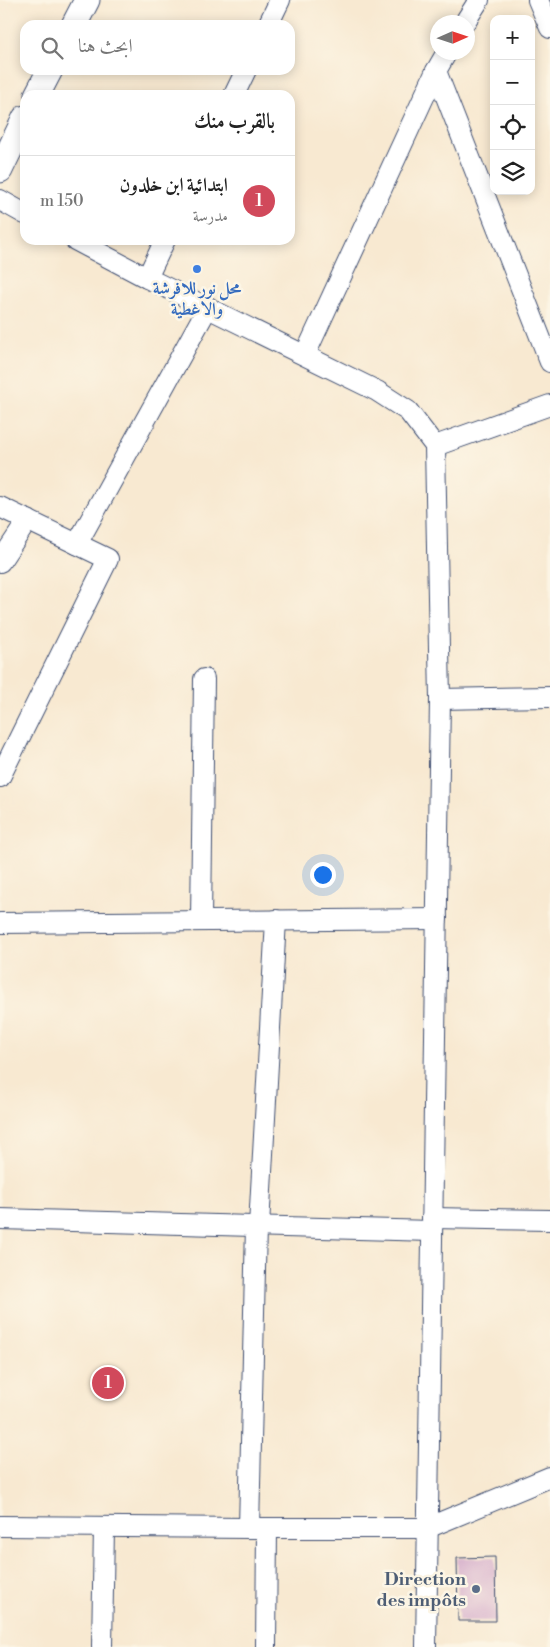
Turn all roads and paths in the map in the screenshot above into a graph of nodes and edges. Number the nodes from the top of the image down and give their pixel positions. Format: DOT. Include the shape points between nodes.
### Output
graph roads {
  1 [pos="87,0"];
  2 [pos="280,0"];
  3 [pos="479,0"];
  4 [pos="538,0"];
  5 [pos="469,15"];
  6 [pos="77,20"];
  7 [pos="270,20"];
  8 [pos="550,28"];
  9 [pos="442,60"];
  10 [pos="436,71"];
  11 [pos="47,75"];
  12 [pos="244,75"];
  13 [pos="40,90"];
  14 [pos="236,90"];
  15 [pos="20,128"];
  16 [pos="0,170"];
  17 [pos="0,200"];
  18 [pos="20,211"];
  19 [pos="84,245"];
  20 [pos="163,245"];
  21 [pos="147,278"];
  22 [pos="208,307"];
  23 [pos="305,355"];
  24 [pos="550,362"];
  25 [pos="550,404"];
  26 [pos="435,446"];
  27 [pos="0,507"];
  28 [pos="28,520"];
  29 [pos="77,544"];
  30 [pos="0,562"];
  31 [pos="204,679"];
  32 [pos="550,697"];
  33 [pos="440,699"];
  34 [pos="0,777"];
  35 [pos="437,919"];
  36 [pos="201,920"];
  37 [pos="276,920"];
  38 [pos="0,923"];
  39 [pos="0,1219"];
  40 [pos="550,1220"];
  41 [pos="432,1225"];
  42 [pos="257,1226"];
  43 [pos="550,1477"];
  44 [pos="0,1526"];
  45 [pos="104,1527"];
  46 [pos="258,1528"];
  47 [pos="427,1528"];
  48 [pos="102,1647"];
  49 [pos="266,1647"];
  50 [pos="426,1647"];
  1 -- 6 [label="street"];
  2 -- 7 [label="street"];
  3 -- 5 [label="street"];
  4 -- 8 [label="street"];
  9 -- 10 [label="street"];
  10 -- 23 [label="street"];
  10 -- 24 [label="street"];
  11 -- 13 [label="street"];
  12 -- 14 [label="street"];
  15 -- 16 [label="street"];
  17 -- 18 [label="street"];
  19 -- 21 [label="street"];
  20 -- 21 [label="street"];
  21 -- 22 [label="street"];
  22 -- 23 [label="street"];
  22 -- 29 [label="street"];
  23 -- 26 [label="street" via="377,391 408,411"];
  25 -- 26 [label="street"];
  26 -- 33 [label="street"];
  27 -- 28 [label="street"];
  28 -- 29 [label="street"];
  28 -- 30 [label="street"];
  29 -- 34 [label="street" via="108,559"];
  31 -- 36 [label="street"];
  32 -- 33 [label="street"];
  33 -- 35 [label="street"];
  35 -- 37 [label="street"];
  35 -- 41 [label="street"];
  36 -- 37 [label="street"];
  36 -- 38 [label="street"];
  37 -- 42 [label="street"];
  39 -- 42 [label="street"];
  40 -- 41 [label="street"];
  41 -- 42 [label="street"];
  41 -- 47 [label="street"];
  42 -- 46 [label="street"];
  43 -- 47 [label="street"];
  44 -- 45 [label="street"];
  45 -- 46 [label="street"];
  45 -- 48 [label="street"];
  46 -- 47 [label="street"];
  46 -- 49 [label="street"];
  47 -- 50 [label="street"];
}
